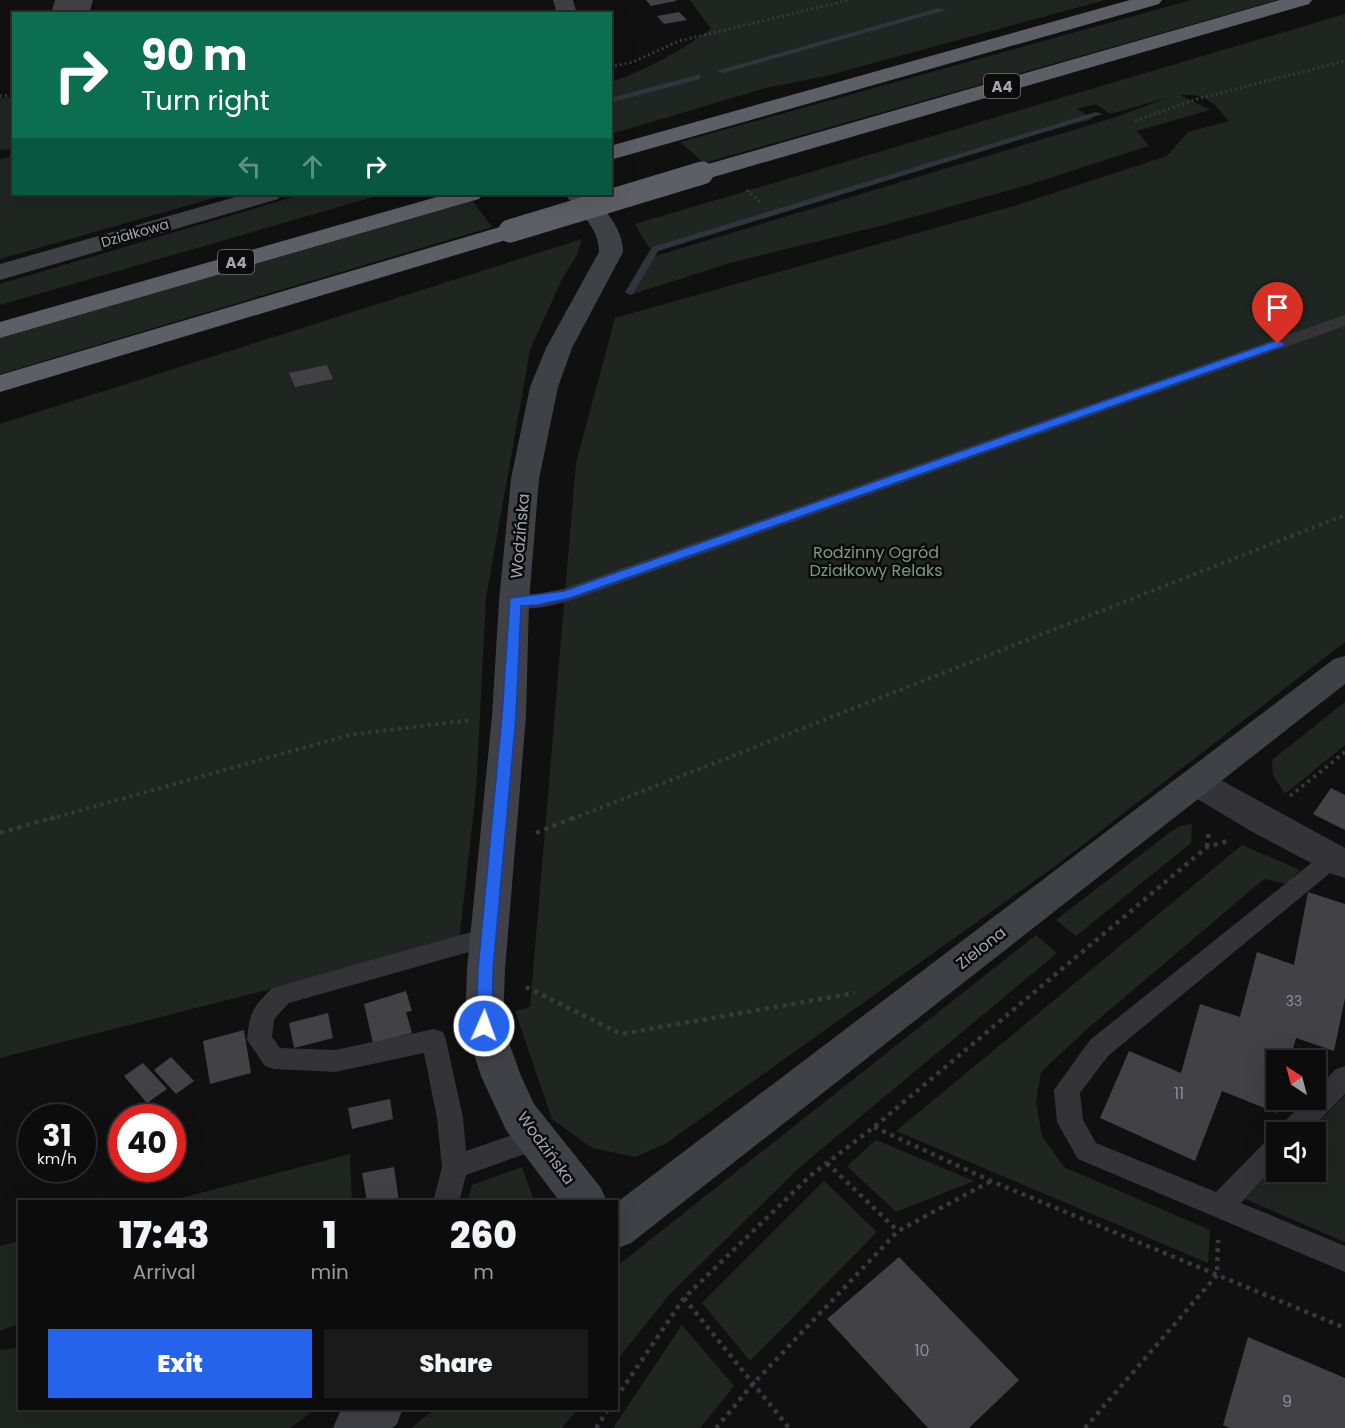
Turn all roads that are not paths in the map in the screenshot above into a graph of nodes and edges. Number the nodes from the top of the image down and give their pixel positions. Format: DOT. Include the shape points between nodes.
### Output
graph roads {
  1 [pos="1152,0"];
  2 [pos="1302,0"];
  3 [pos="612,152"];
  4 [pos="267,195"];
  5 [pos="468,195"];
  6 [pos="578,195"];
  7 [pos="0,272"];
  8 [pos="1345,320"];
  9 [pos="0,330"];
  10 [pos="0,384"];
  11 [pos="514,601"];
  12 [pos="1345,667"];
  13 [pos="1196,782"];
  14 [pos="1339,861"];
  15 [pos="489,937"];
  16 [pos="1345,1077"];
  17 [pos="1301,1122"];
  18 [pos="535,1139"];
  19 [pos="1266,1158"];
  20 [pos="455,1167"];
  21 [pos="447,1200"];
  22 [pos="584,1200"];
  23 [pos="1220,1206"];
  24 [pos="618,1227"];
  25 [pos="1345,1259"];
  26 [pos="378,1410"];
  27 [pos="356,1428"];
  1 -- 3 [label="highway"];
  2 -- 10 [label="highway, A4, bridge"];
  4 -- 7 [label="street, Działkowa"];
  5 -- 9 [label="highway, A4"];
  6 -- 11 [label="street, Wodzińska" via="607,230 612,240 611,252 559,348 544,387 525,479"];
  8 -- 11 [label="lane" via="566,595"];
  11 -- 15 [label="street, Wodzińska" via="509,716"];
  12 -- 13 [label="street, Zielona"];
  13 -- 14 [label="street"];
  13 -- 24 [label="street, Zielona"];
  14 -- 23 [label="lane" via="1099,1048 1067,1090 1070,1122 1087,1151"];
  15 -- 18 [label="street, Wodzińska" via="484,1026 510,1097"];
  15 -- 20 [label="lane" via="281,995 262,1015 259,1040 274,1058 335,1061 434,1040 450,1118"];
  16 -- 17 [label="lane"];
  18 -- 20 [label="lane"];
  18 -- 22 [label="street, Wodzińska"];
  19 -- 23 [label="lane"];
  20 -- 21 [label="lane"];
  23 -- 25 [label="lane"];
  26 -- 27 [label="street"];
}
